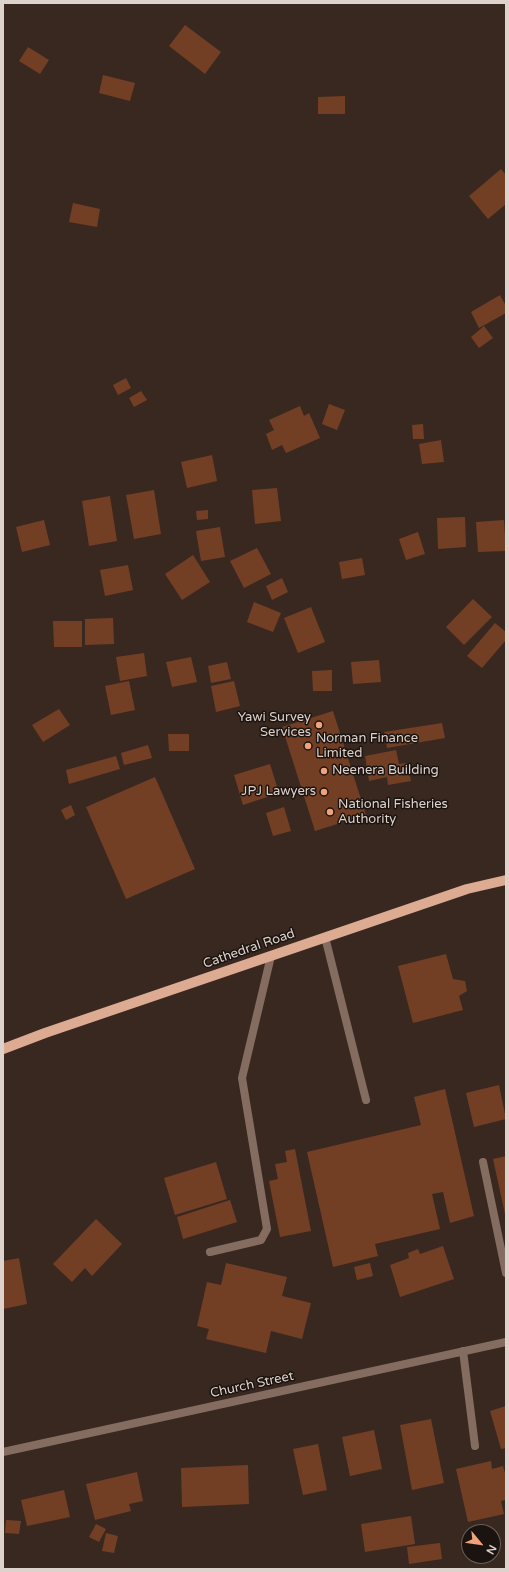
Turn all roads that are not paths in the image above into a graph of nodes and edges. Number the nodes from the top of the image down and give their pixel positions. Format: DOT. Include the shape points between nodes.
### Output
graph roads {
  1 [pos="506,880"];
  2 [pos="325,937"];
  3 [pos="271,956"];
  4 [pos="3,1049"];
  5 [pos="366,1100"];
  6 [pos="484,1162"];
  7 [pos="210,1252"];
  8 [pos="506,1273"];
  9 [pos="506,1342"];
  10 [pos="462,1352"];
  11 [pos="475,1446"];
  12 [pos="3,1452"];
  1 -- 2 [label="main road, Cathedral Road" via="467,889"];
  2 -- 3 [label="main road, Cathedral Road"];
  2 -- 5 [label="street"];
  3 -- 4 [label="main road, Cathedral Road"];
  3 -- 7 [label="street" via="242,1078 267,1229 262,1240"];
  6 -- 8 [label="street"];
  9 -- 10 [label="street, Church Street"];
  10 -- 11 [label="street"];
  10 -- 12 [label="street, Church Street"];
}
